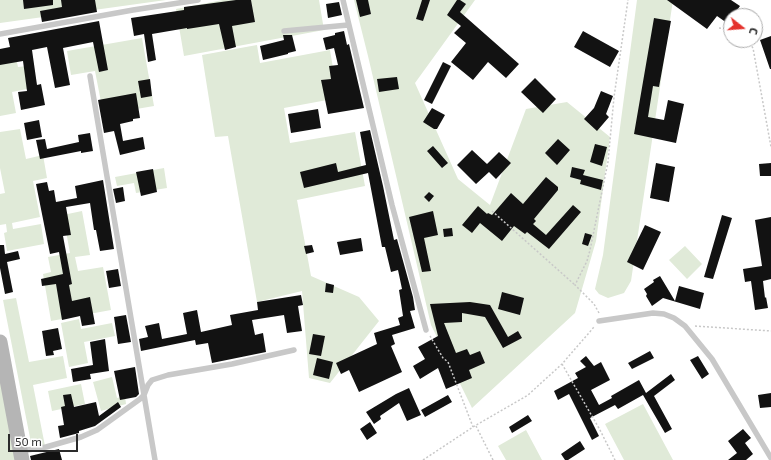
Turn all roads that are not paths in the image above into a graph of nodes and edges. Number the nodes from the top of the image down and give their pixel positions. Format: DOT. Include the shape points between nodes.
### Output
graph roads {
  1 [pos="198,0"];
  2 [pos="343,0"];
  3 [pos="348,25"];
  4 [pos="284,31"];
  5 [pos="0,34"];
  6 [pos="90,76"];
  7 [pos="599,321"];
  8 [pos="426,330"];
  9 [pos="0,342"];
  10 [pos="294,350"];
  11 [pos="144,395"];
  12 [pos="21,456"];
  13 [pos="771,458"];
  14 [pos="155,460"];
  1 -- 5 [label="lane"];
  2 -- 3 [label="lane"];
  3 -- 4 [label="lane"];
  3 -- 8 [label="lane"];
  6 -- 11 [label="lane"];
  7 -- 13 [label="lane" via="652,313 664,314 685,326 712,359"];
  9 -- 12 [label="street"];
  10 -- 11 [label="lane" via="168,375 152,380"];
  11 -- 12 [label="lane" via="97,430"];
  11 -- 14 [label="lane"];
}
